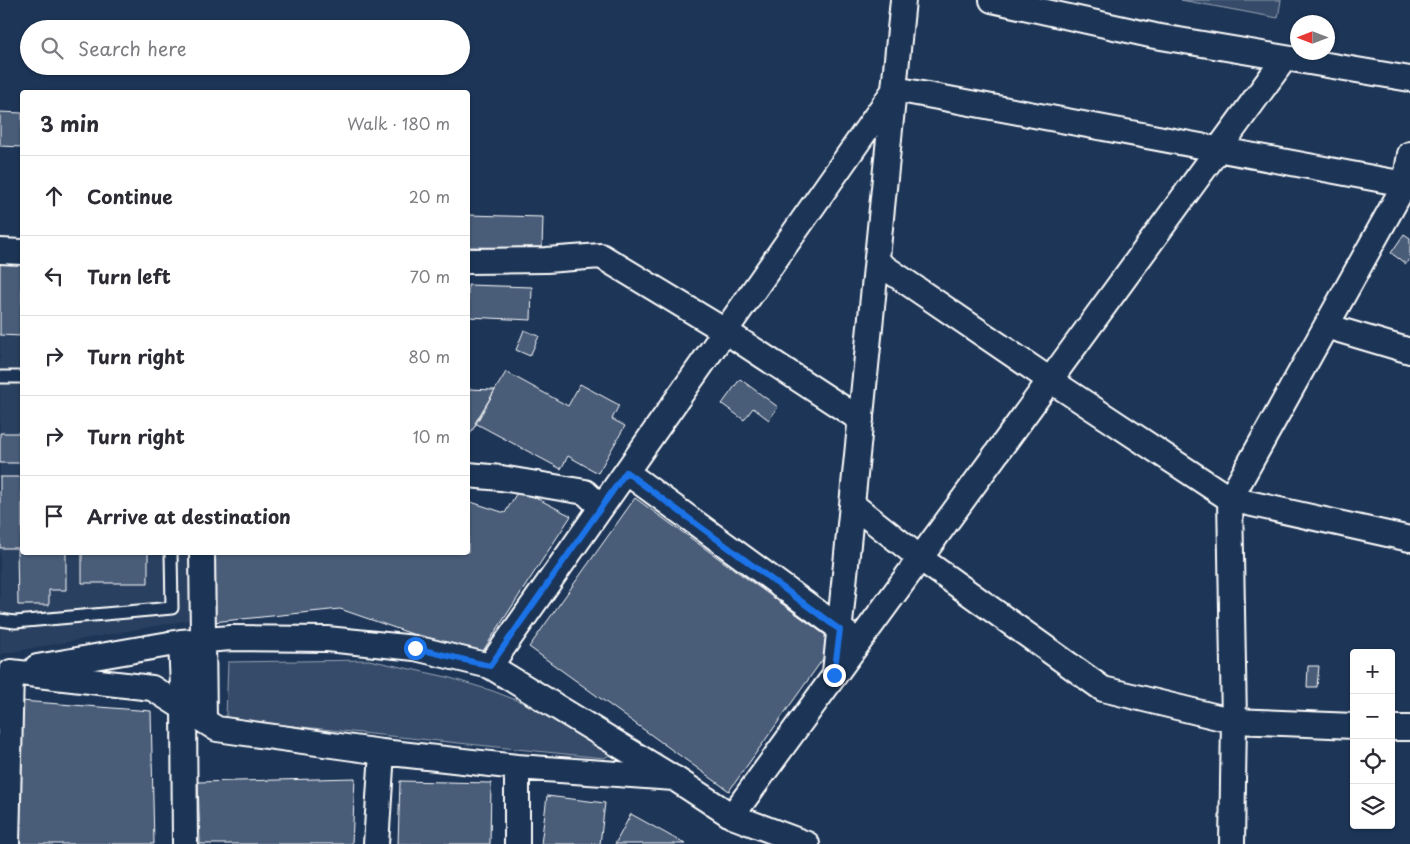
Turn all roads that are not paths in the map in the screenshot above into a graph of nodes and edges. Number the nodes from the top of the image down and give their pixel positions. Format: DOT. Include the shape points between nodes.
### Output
graph roads {
  1 [pos="903,0"];
  2 [pos="992,0"];
  3 [pos="1285,58"];
  4 [pos="1410,78"];
  5 [pos="895,88"];
  6 [pos="1219,149"];
  7 [pos="1410,154"];
  8 [pos="1408,185"];
  9 [pos="0,251"];
  10 [pos="20,252"];
  11 [pos="470,261"];
  12 [pos="877,262"];
  13 [pos="1326,326"];
  14 [pos="725,331"];
  15 [pos="1410,351"];
  16 [pos="0,377"];
  17 [pos="20,377"];
  18 [pos="1050,380"];
  19 [pos="861,420"];
  20 [pos="626,472"];
  21 [pos="470,475"];
  22 [pos="1230,499"];
  23 [pos="853,505"];
  24 [pos="601,507"];
  25 [pos="1410,539"];
  26 [pos="172,555"];
  27 [pos="202,555"];
  28 [pos="920,558"];
  29 [pos="0,620"];
  30 [pos="849,636"];
  31 [pos="192,641"];
  32 [pos="490,666"];
  33 [pos="5,672"];
  34 [pos="194,716"];
  35 [pos="1234,721"];
  36 [pos="1350,726"];
  37 [pos="1395,728"];
  38 [pos="1410,728"];
  39 [pos="382,752"];
  40 [pos="517,767"];
  41 [pos="674,778"];
  42 [pos="732,816"];
  43 [pos="801,843"];
  44 [pos="6,844"];
  45 [pos="185,844"];
  46 [pos="376,844"];
  47 [pos="517,844"];
  48 [pos="1232,844"];
  1 -- 5 [label="street"];
  2 -- 3 [label="street" via="1155,36"];
  3 -- 4 [label="street"];
  3 -- 6 [label="street"];
  5 -- 6 [label="street"];
  5 -- 12 [label="street"];
  5 -- 14 [label="street"];
  6 -- 8 [label="street"];
  6 -- 18 [label="street"];
  7 -- 8 [label="street"];
  8 -- 13 [label="street"];
  9 -- 10 [label="street"];
  11 -- 14 [label="street" via="601,256"];
  12 -- 18 [label="street"];
  12 -- 19 [label="street"];
  13 -- 15 [label="street"];
  13 -- 22 [label="street"];
  14 -- 19 [label="street"];
  14 -- 20 [label="street"];
  16 -- 17 [label="lane"];
  18 -- 22 [label="street"];
  18 -- 28 [label="street"];
  19 -- 23 [label="street"];
  20 -- 24 [label="street"];
  20 -- 30 [label="street"];
  21 -- 24 [label="street" via="585,492"];
  22 -- 25 [label="street"];
  22 -- 35 [label="street"];
  23 -- 28 [label="street"];
  23 -- 30 [label="street"];
  24 -- 32 [label="street"];
  26 -- 29 [label="lane" via="172,608 15,622"];
  27 -- 31 [label="street"];
  28 -- 30 [label="street"];
  28 -- 35 [label="street" via="1103,689"];
  30 -- 42 [label="street" via="834,675"];
  31 -- 32 [label="street" via="327,639 415,648"];
  31 -- 33 [label="street"];
  31 -- 34 [label="street"];
  32 -- 41 [label="street"];
  33 -- 34 [label="street" via="152,688"];
  33 -- 44 [label="street"];
  34 -- 39 [label="street" via="217,729"];
  34 -- 45 [label="street"];
  35 -- 36 [label="street"];
  35 -- 48 [label="street"];
  37 -- 38 [label="street"];
  39 -- 40 [label="street"];
  39 -- 46 [label="street"];
  40 -- 41 [label="street"];
  40 -- 47 [label="street"];
  41 -- 42 [label="street"];
  42 -- 43 [label="street"];
}
